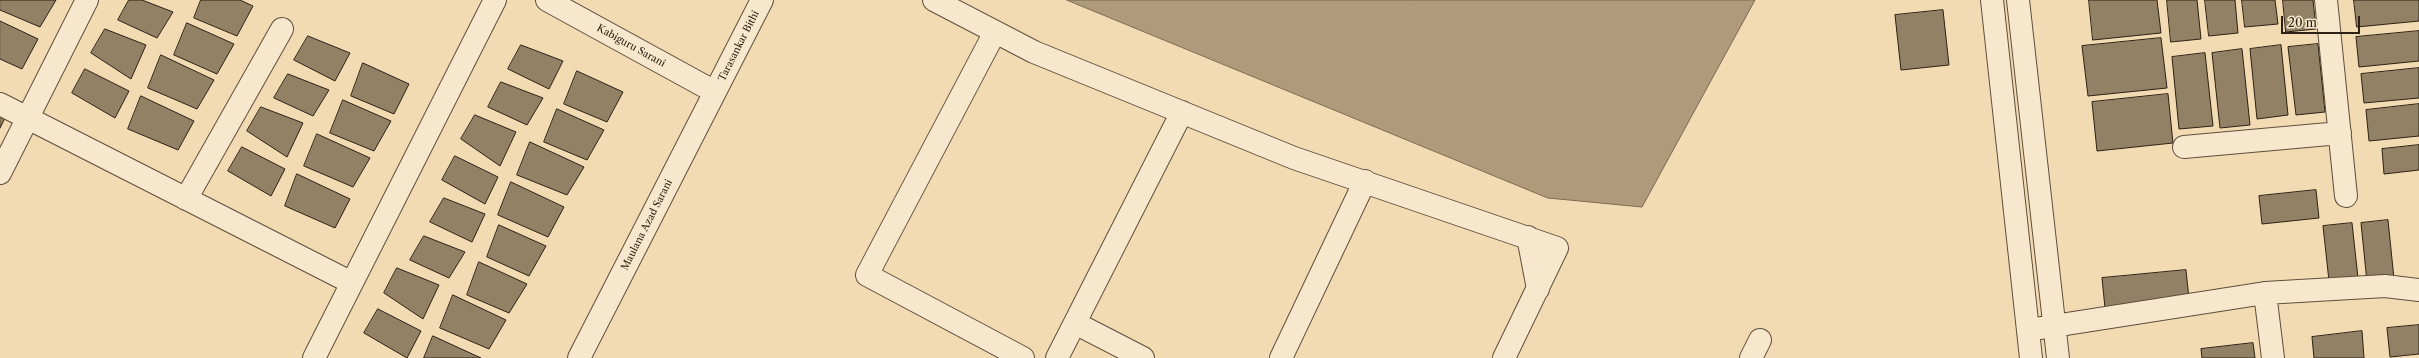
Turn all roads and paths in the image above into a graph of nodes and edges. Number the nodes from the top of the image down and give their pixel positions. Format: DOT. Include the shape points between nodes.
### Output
graph roads {
  1 [pos="87,0"];
  2 [pos="495,0"];
  3 [pos="547,0"];
  4 [pos="762,0"];
  5 [pos="934,0"];
  6 [pos="1992,0"];
  7 [pos="2018,0"];
  8 [pos="2326,0"];
  9 [pos="282,29"];
  10 [pos="995,32"];
  11 [pos="715,92"];
  12 [pos="0,104"];
  13 [pos="1182,112"];
  14 [pos="28,118"];
  15 [pos="2340,133"];
  16 [pos="2184,147"];
  17 [pos="0,173"];
  18 [pos="1365,181"];
  19 [pos="2346,196"];
  20 [pos="186,199"];
  21 [pos="352,283"];
  22 [pos="2419,290"];
  23 [pos="2265,293"];
  24 [pos="1074,323"];
  25 [pos="2054,325"];
  26 [pos="2028,330"];
  27 [pos="314,358"];
  28 [pos="579,358"];
  29 [pos="1023,358"];
  30 [pos="1057,358"];
  31 [pos="1142,358"];
  32 [pos="1281,358"];
  33 [pos="1504,358"];
  34 [pos="2031,358"];
  35 [pos="2058,358"];
  36 [pos="2272,358"];
  1 -- 14 [label="street"];
  2 -- 21 [label="street"];
  3 -- 11 [label="street, Kabiguru Sarani"];
  4 -- 11 [label="street, Tarasankar Bithi"];
  5 -- 10 [label="street"];
  6 -- 26 [label="street"];
  7 -- 25 [label="street"];
  8 -- 15 [label="street"];
  9 -- 20 [label="street"];
  10 -- 13 [label="street" via="1034,52"];
  10 -- 29 [label="street" via="867,275"];
  11 -- 28 [label="street, Maulana Azad Sarani"];
  12 -- 14 [label="street"];
  13 -- 18 [label="street" via="1294,158"];
  13 -- 24 [label="street"];
  14 -- 17 [label="street"];
  14 -- 20 [label="street"];
  15 -- 16 [label="street"];
  15 -- 19 [label="street"];
  18 -- 32 [label="street"];
  18 -- 33 [label="street" via="1557,248"];
  20 -- 21 [label="street"];
  21 -- 27 [label="street"];
  22 -- 23 [label="street" via="2385,286"];
  23 -- 25 [label="street"];
  23 -- 36 [label="street"];
  24 -- 30 [label="street"];
  24 -- 31 [label="street"];
  25 -- 26 [label="street"];
  25 -- 35 [label="street"];
  26 -- 34 [label="street"];
}
